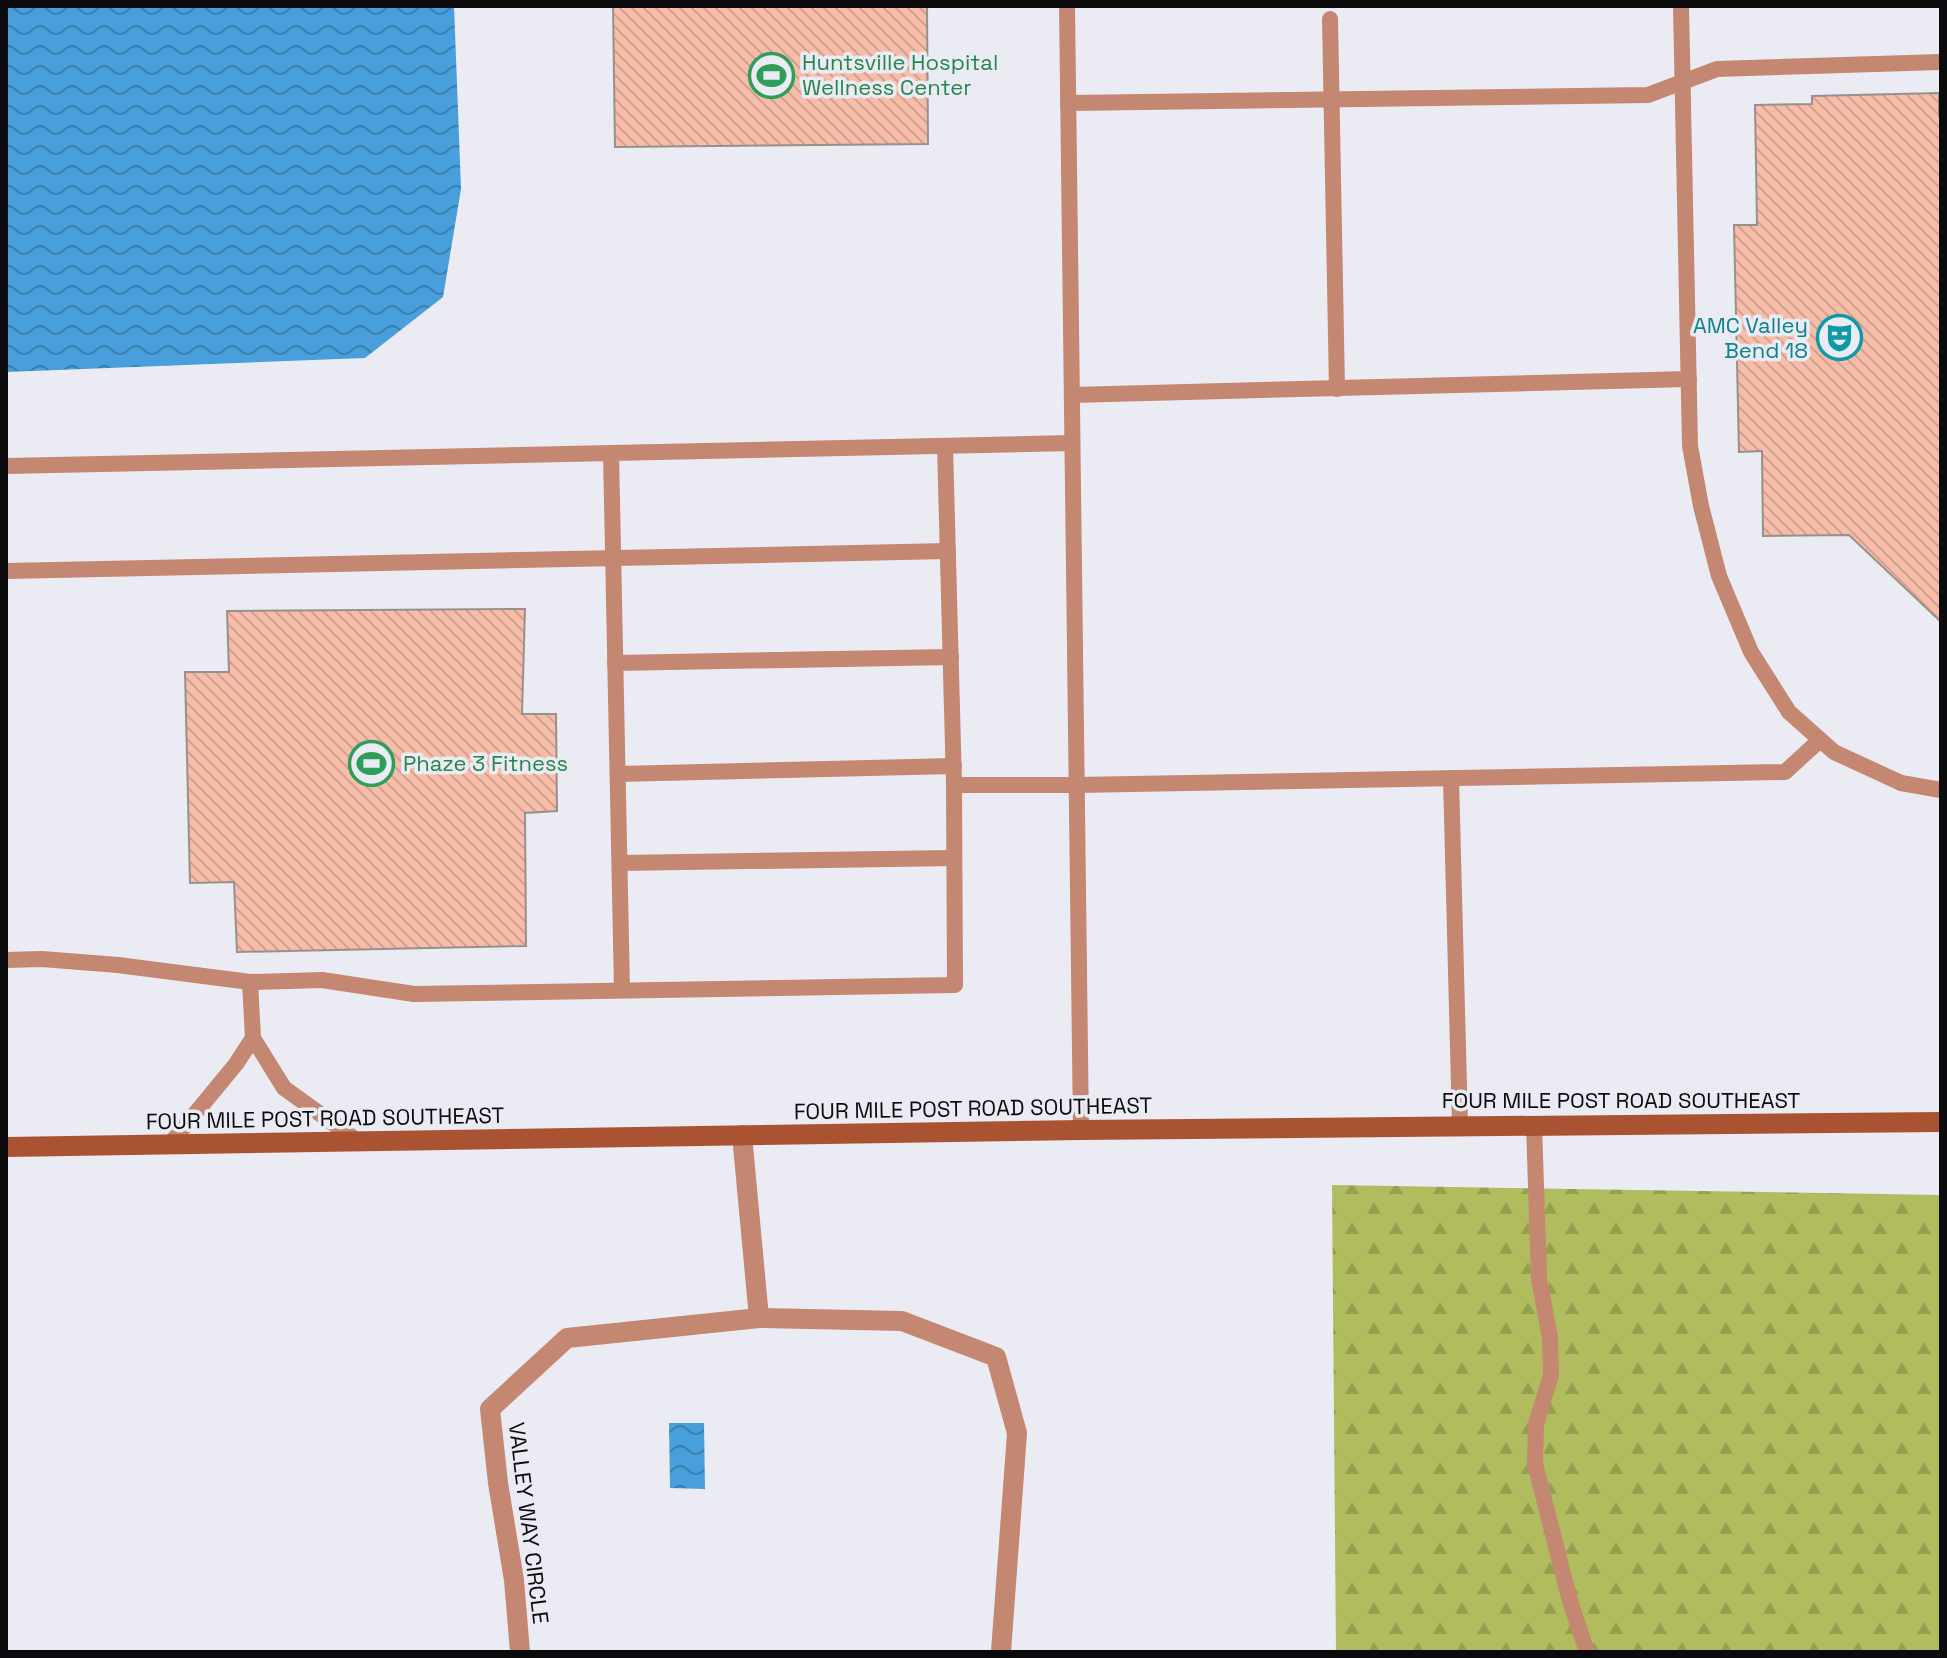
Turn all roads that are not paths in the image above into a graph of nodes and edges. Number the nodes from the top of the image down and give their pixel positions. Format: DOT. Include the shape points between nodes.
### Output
graph roads {
  1 [pos="1067,6"];
  2 [pos="1681,6"];
  3 [pos="1330,19"];
  4 [pos="1941,62"];
  5 [pos="1683,82"];
  6 [pos="1331,100"];
  7 [pos="1068,103"];
  8 [pos="1689,379"];
  9 [pos="1337,389"];
  10 [pos="1072,395"];
  11 [pos="1072,443"];
  12 [pos="945,446"];
  13 [pos="611,453"];
  14 [pos="6,466"];
  15 [pos="948,551"];
  16 [pos="613,558"];
  17 [pos="6,571"];
  18 [pos="951,657"];
  19 [pos="615,663"];
  20 [pos="1820,740"];
  21 [pos="954,766"];
  22 [pos="618,774"];
  23 [pos="1451,778"];
  24 [pos="954,785"];
  25 [pos="1076,785"];
  26 [pos="1941,790"];
  27 [pos="954,858"];
  28 [pos="620,863"];
  29 [pos="6,960"];
  30 [pos="250,982"];
  31 [pos="622,990"];
  32 [pos="253,1038"];
  33 [pos="1941,1122"];
  34 [pos="1534,1124"];
  35 [pos="1460,1125"];
  36 [pos="1081,1130"];
  37 [pos="742,1135"];
  38 [pos="359,1142"];
  39 [pos="170,1144"];
  40 [pos="6,1147"];
  41 [pos="759,1318"];
  42 [pos="520,1652"];
  43 [pos="1001,1652"];
  44 [pos="1587,1652"];
  1 -- 7 [label="lane"];
  2 -- 5 [label="lane"];
  3 -- 6 [label="lane"];
  4 -- 5 [label="lane" via="1717,69"];
  5 -- 6 [label="lane" via="1648,95"];
  5 -- 8 [label="lane"];
  6 -- 7 [label="lane"];
  6 -- 9 [label="lane"];
  7 -- 10 [label="lane"];
  8 -- 9 [label="lane"];
  8 -- 20 [label="lane" via="1690,446 1719,576 1751,652 1789,712"];
  9 -- 10 [label="lane"];
  10 -- 11 [label="lane"];
  11 -- 12 [label="lane"];
  11 -- 25 [label="lane"];
  12 -- 13 [label="lane"];
  12 -- 15 [label="lane"];
  13 -- 14 [label="lane"];
  13 -- 16 [label="lane"];
  15 -- 16 [label="lane"];
  15 -- 18 [label="lane"];
  16 -- 17 [label="lane"];
  16 -- 19 [label="lane"];
  18 -- 19 [label="lane"];
  18 -- 21 [label="lane"];
  19 -- 22 [label="lane"];
  20 -- 23 [label="lane" via="1785,772"];
  20 -- 26 [label="lane" via="1834,752 1901,783"];
  21 -- 22 [label="lane"];
  21 -- 24 [label="lane"];
  22 -- 28 [label="lane"];
  23 -- 25 [label="lane"];
  23 -- 35 [label="lane"];
  24 -- 25 [label="lane"];
  24 -- 27 [label="lane"];
  25 -- 36 [label="lane"];
  27 -- 28 [label="lane"];
  27 -- 31 [label="lane" via="955,985"];
  28 -- 31 [label="lane"];
  29 -- 30 [label="lane" via="103,964"];
  30 -- 31 [label="lane" via="322,980 414,994"];
  30 -- 32 [label="lane"];
  32 -- 38 [label="lane" via="284,1088"];
  32 -- 39 [label="lane"];
  33 -- 34 [label="main road, FOUR MILE POST ROAD SOUTHEAST"];
  34 -- 35 [label="main road, FOUR MILE POST ROAD SOUTHEAST"];
  34 -- 44 [label="lane" via="1539,1279 1551,1375 1536,1424 1535,1464"];
  35 -- 36 [label="main road, FOUR MILE POST ROAD SOUTHEAST"];
  36 -- 37 [label="main road, FOUR MILE POST ROAD SOUTHEAST"];
  37 -- 38 [label="main road, FOUR MILE POST ROAD SOUTHEAST"];
  37 -- 41 [label="street"];
  38 -- 39 [label="main road, FOUR MILE POST ROAD SOUTHEAST"];
  39 -- 40 [label="main road, FOUR MILE POST ROAD SOUTHEAST"];
  41 -- 42 [label="street, VALLEY WAY CIRCLE" via="567,1338 490,1409"];
  41 -- 43 [label="street, VALLEY WAY CIRCLE" via="902,1321 996,1357 1017,1433"];
}
